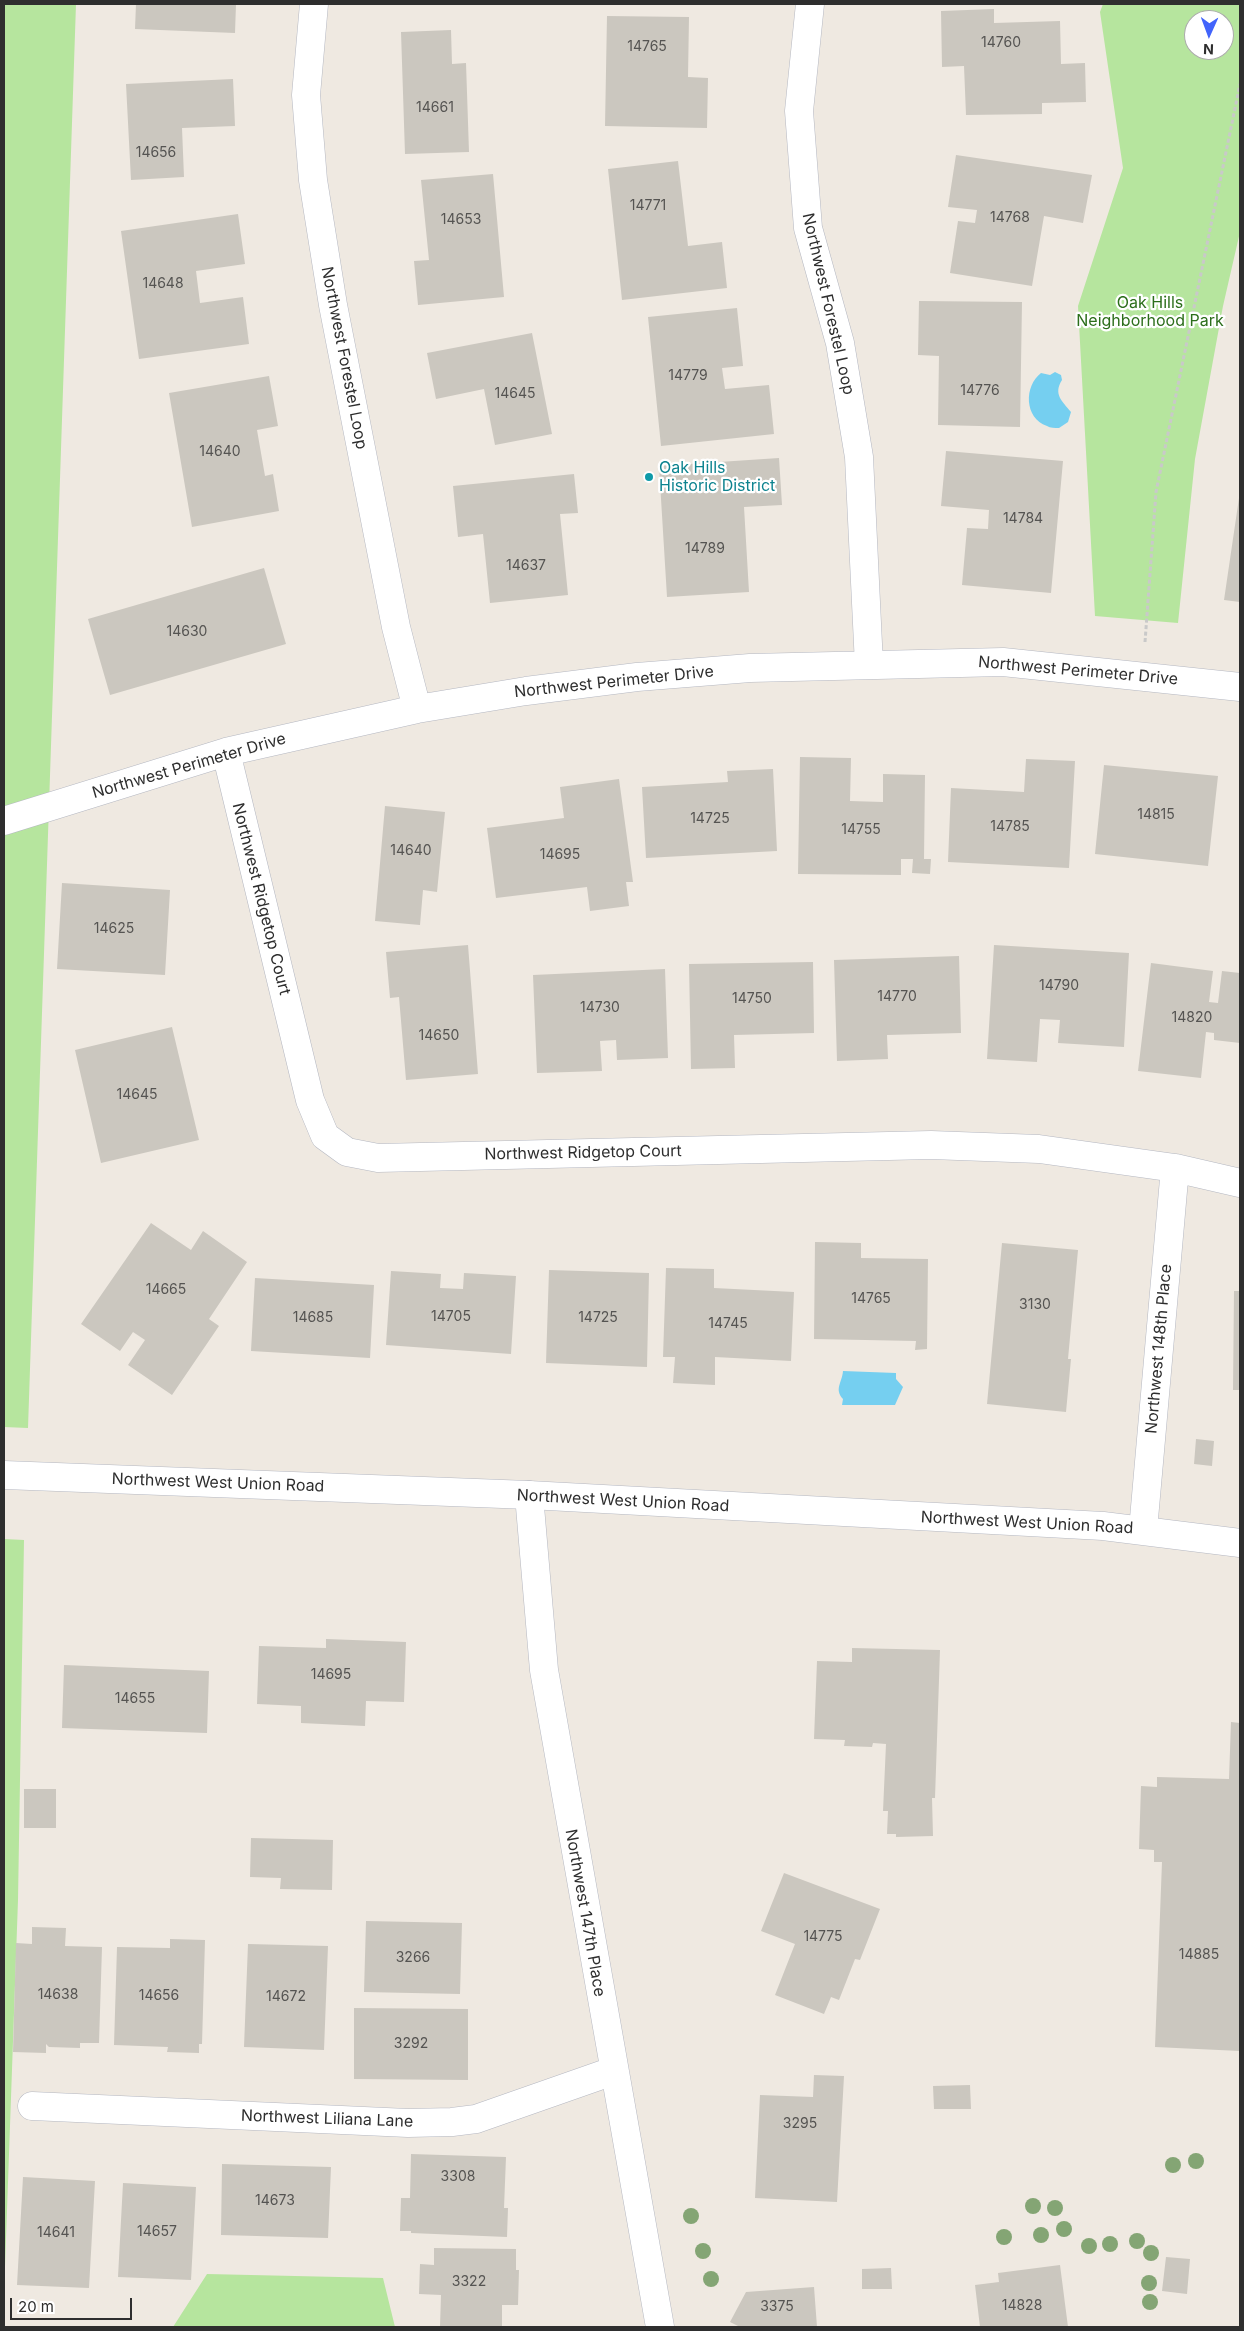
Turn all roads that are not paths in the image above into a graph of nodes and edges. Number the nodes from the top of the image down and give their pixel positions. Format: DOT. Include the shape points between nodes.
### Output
graph roads {
  1 [pos="314,4"];
  2 [pos="810,4"];
  3 [pos="869,665"];
  4 [pos="1240,687"];
  5 [pos="417,709"];
  6 [pos="226,752"];
  7 [pos="4,821"];
  8 [pos="1175,1168"];
  9 [pos="1240,1184"];
  10 [pos="4,1475"];
  11 [pos="529,1495"];
  12 [pos="1143,1530"];
  13 [pos="1240,1543"];
  14 [pos="613,2071"];
  15 [pos="32,2106"];
  16 [pos="660,2327"];
  1 -- 5 [label="street, Northwest Forestel Loop" via="306,95 313,180 333,304 392,608"];
  2 -- 3 [label="street, Northwest Forestel Loop" via="798,111 808,228 840,343 859,457"];
  3 -- 4 [label="street, Northwest Perimeter Drive" via="1003,662"];
  3 -- 5 [label="street, Northwest Perimeter Drive" via="750,668 637,677"];
  5 -- 6 [label="street, Northwest Perimeter Drive"];
  6 -- 7 [label="street, Northwest Perimeter Drive"];
  6 -- 8 [label="street, Northwest Ridgetop Court" via="310,1100 325,1136 347,1152 378,1158 931,1146 1040,1149"];
  8 -- 9 [label="street, Northwest Ridgetop Court"];
  8 -- 12 [label="street, Northwest 148th Place"];
  10 -- 11 [label="street, Northwest West Union Road"];
  11 -- 12 [label="street, Northwest West Union Road"];
  11 -- 14 [label="street, Northwest 147th Place" via="544,1670"];
  12 -- 13 [label="street, Northwest West Union Road"];
  14 -- 15 [label="street, Northwest Liliana Lane" via="476,2119 452,2122 408,2123"];
  14 -- 16 [label="street, Northwest 147th Place"];
}
